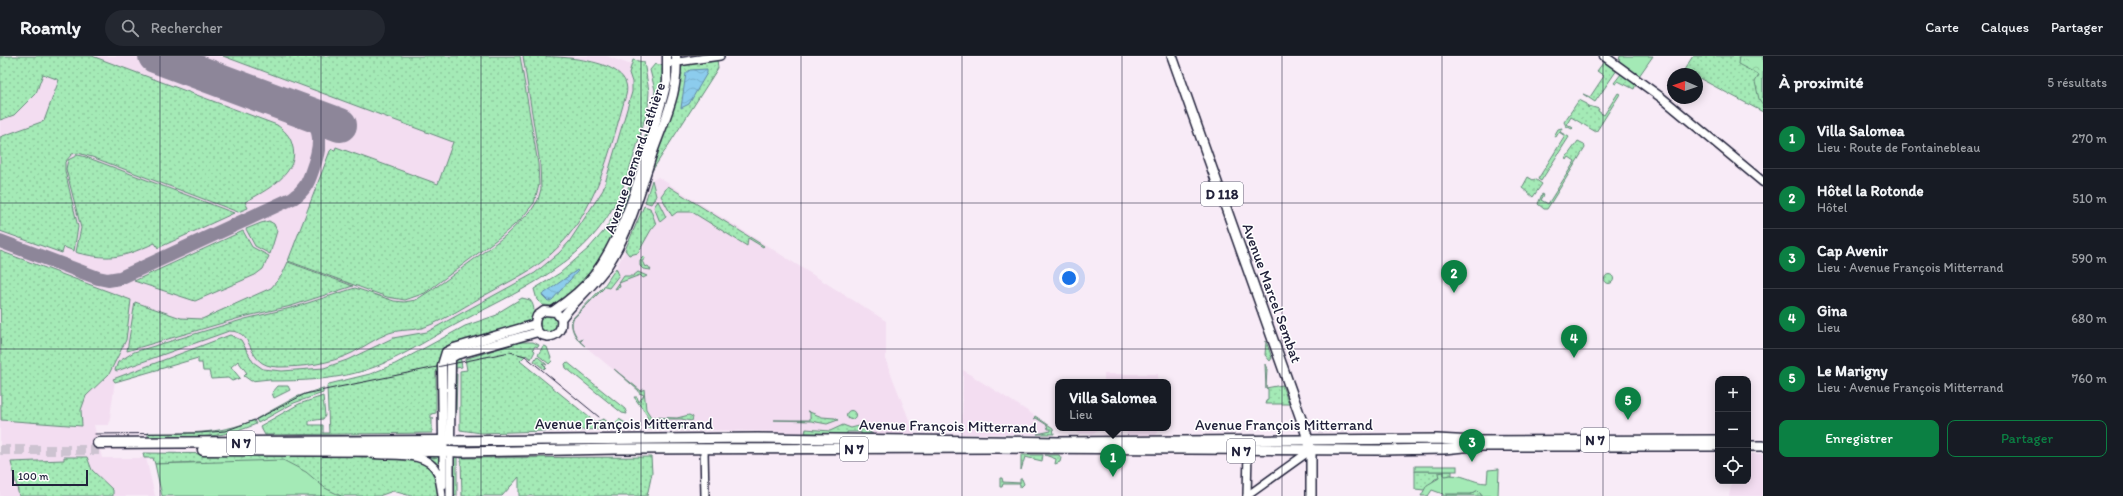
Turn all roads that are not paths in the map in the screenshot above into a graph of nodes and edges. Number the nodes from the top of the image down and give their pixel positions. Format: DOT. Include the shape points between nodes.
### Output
graph roads {
  1 [pos="720,56"];
  2 [pos="1172,56"];
  3 [pos="1604,56"];
  4 [pos="671,58"];
  5 [pos="1763,182"];
  6 [pos="553,311"];
  7 [pos="561,319"];
  8 [pos="535,324"];
  9 [pos="538,332"];
  10 [pos="1308,439"];
  11 [pos="1715,440"];
  12 [pos="1751,440"];
  13 [pos="1763,440"];
  14 [pos="1715,446"];
  15 [pos="1751,446"];
  16 [pos="1763,446"];
  17 [pos="449,447"];
  18 [pos="704,450"];
  19 [pos="1311,450"];
  20 [pos="349,451"];
  21 [pos="1248,451"];
  22 [pos="443,496"];
  23 [pos="450,496"];
  24 [pos="704,496"];
  25 [pos="1247,496"];
  26 [pos="1311,496"];
  1 -- 4 [label="street"];
  2 -- 10 [label="main road, Avenue Marcel Sembat / D 118"];
  3 -- 5 [label="main road" via="1662,98"];
  4 -- 6 [label="main road, Avenue Bernard Lathière" via="663,97 618,232 593,276 570,299"];
  4 -- 7 [label="main road, Avenue Bernard Lathière" via="676,82 672,101 626,231 599,278"];
  6 -- 7 [label="main road"];
  6 -- 8 [label="main road, Avenue Bernard Lathière" via="540,313"];
  7 -- 9 [label="main road, Avenue Bernard Lathière" via="560,329 555,335 548,337"];
  8 -- 9 [label="main road"];
  8 -- 17 [label="main road" via="446,352 442,365"];
  9 -- 17 [label="main road, Avenue Bernard Lathière" via="451,358"];
  10 -- 11 [label="main road, Avenue François Mitterrand / N 7"];
  10 -- 17 [label="main road, Avenue François Mitterrand / N 7" via="1068,442 543,438 466,441"];
  10 -- 19 [label="main road, Avenue Marcel Sembat / D 118"];
  12 -- 13 [label="main road"];
  14 -- 19 [label="main road, Avenue François Mitterrand / N 7" via="1477,446 1444,449"];
  15 -- 16 [label="main road"];
  17 -- 18 [label="main road, Avenue François Mitterrand / N 7"];
  17 -- 20 [label="highway, N 7"];
  17 -- 20 [label="highway, N 7" via="98,447"];
  17 -- 22 [label="street"];
  17 -- 23 [label="street"];
  18 -- 21 [label="main road, Avenue François Mitterrand / N 7" via="1159,448"];
  18 -- 24 [label="street"];
  19 -- 21 [label="main road, Avenue François Mitterrand / N 7"];
  19 -- 25 [label="street"];
  19 -- 26 [label="main road, D 118"];
  20 -- 22 [label="street" via="413,457 427,461 438,474"];
  21 -- 25 [label="street"];
}
